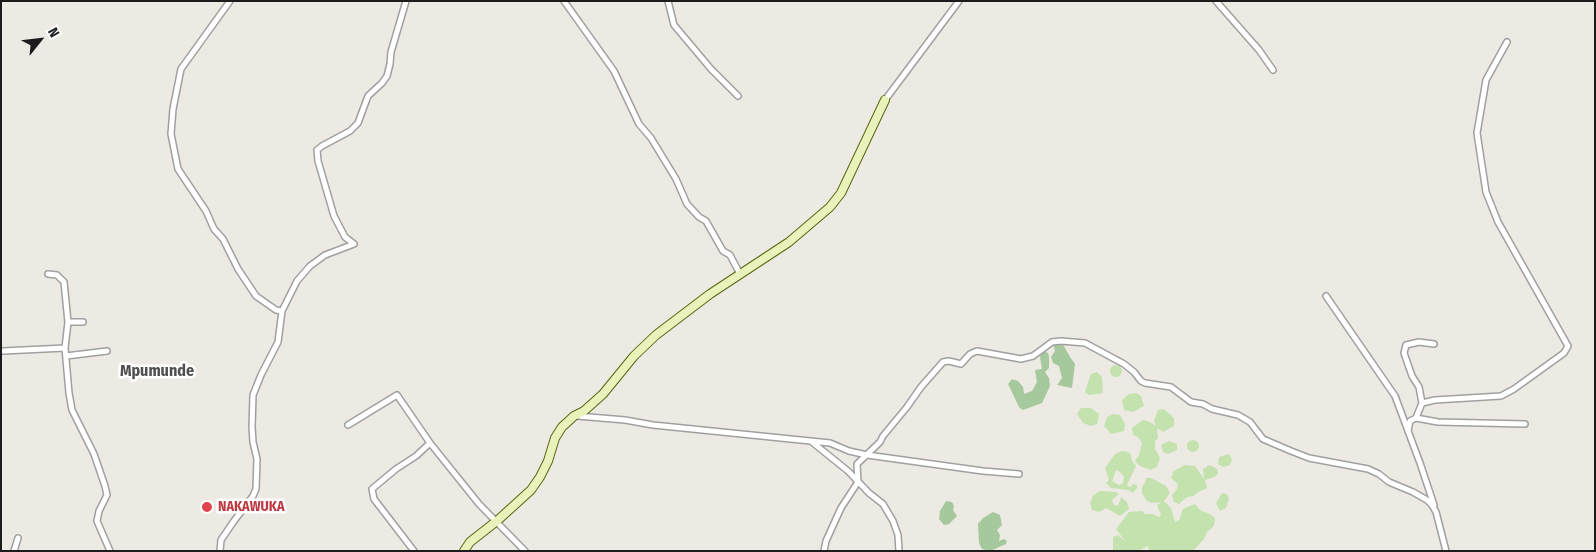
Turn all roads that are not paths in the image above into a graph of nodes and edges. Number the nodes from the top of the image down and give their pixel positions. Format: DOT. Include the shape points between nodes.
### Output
graph roads {
  1 [pos="230,1"];
  2 [pos="406,1"];
  3 [pos="564,1"];
  4 [pos="668,1"];
  5 [pos="959,1"];
  6 [pos="1216,1"];
  7 [pos="1507,42"];
  8 [pos="1273,70"];
  9 [pos="738,96"];
  10 [pos="885,100"];
  11 [pos="48,274"];
  12 [pos="740,274"];
  13 [pos="1326,296"];
  14 [pos="282,311"];
  15 [pos="68,322"];
  16 [pos="83,322"];
  17 [pos="1434,344"];
  18 [pos="65,348"];
  19 [pos="3,351"];
  20 [pos="107,351"];
  21 [pos="66,356"];
  22 [pos="1422,404"];
  23 [pos="574,416"];
  24 [pos="1416,418"];
  25 [pos="1526,424"];
  26 [pos="348,425"];
  27 [pos="1408,432"];
  28 [pos="812,442"];
  29 [pos="430,443"];
  30 [pos="867,454"];
  31 [pos="1019,474"];
  32 [pos="858,482"];
  33 [pos="1436,512"];
  34 [pos="496,522"];
  35 [pos="18,538"];
  36 [pos="14,551"];
  37 [pos="110,551"];
  38 [pos="220,551"];
  39 [pos="414,551"];
  40 [pos="467,551"];
  41 [pos="526,551"];
  42 [pos="824,551"];
  43 [pos="899,551"];
  44 [pos="1446,551"];
  1 -- 14 [label="street" via="182,69 171,134 178,169 223,239 238,270 256,296"];
  2 -- 14 [label="street" via="390,52 387,76 368,96 358,123 317,150 334,216 345,237 354,244 324,255 310,266 297,281"];
  3 -- 12 [label="street" via="614,71 639,124 676,179 687,204 706,221"];
  4 -- 9 [label="street" via="674,25"];
  5 -- 10 [label="street"];
  6 -- 8 [label="street"];
  7 -- 22 [label="street" via="1486,80 1477,133 1486,192 1498,222 1568,346 1564,353 1501,396 1435,400"];
  10 -- 12 [label="street" via="841,193 830,207 789,242"];
  11 -- 15 [label="street" via="63,279"];
  12 -- 23 [label="street" via="656,335 603,394"];
  13 -- 27 [label="street" via="1395,396"];
  14 -- 38 [label="street" via="278,342 253,395 256,489 221,540"];
  15 -- 16 [label="street"];
  15 -- 18 [label="street"];
  17 -- 22 [label="street" via="1406,344 1404,353"];
  18 -- 19 [label="street"];
  18 -- 21 [label="street"];
  20 -- 21 [label="street"];
  21 -- 37 [label="street" via="72,410 94,454 105,486 107,495 97,521"];
  22 -- 24 [label="street"];
  23 -- 28 [label="street"];
  23 -- 34 [label="street" via="555,438 548,461 531,490"];
  24 -- 25 [label="street" via="1438,422"];
  24 -- 27 [label="street" via="1410,421"];
  26 -- 29 [label="street" via="397,396"];
  27 -- 33 [label="street"];
  28 -- 30 [label="street" via="830,443"];
  28 -- 32 [label="street"];
  29 -- 34 [label="street"];
  29 -- 39 [label="street" via="372,489 374,499"];
  30 -- 31 [label="street"];
  30 -- 32 [label="street" via="857,464"];
  30 -- 33 [label="street" via="943,362 961,364 977,351 1021,359 1033,356 1052,342 1085,343 1124,364 1140,381 1171,387 1191,402 1238,415 1250,422 1263,438 1309,458 1368,469 1426,500"];
  32 -- 42 [label="street" via="841,508"];
  32 -- 43 [label="street" via="883,504 898,534"];
  33 -- 44 [label="street"];
  34 -- 40 [label="street" via="470,542"];
  34 -- 41 [label="street"];
  35 -- 36 [label="street"];
}
